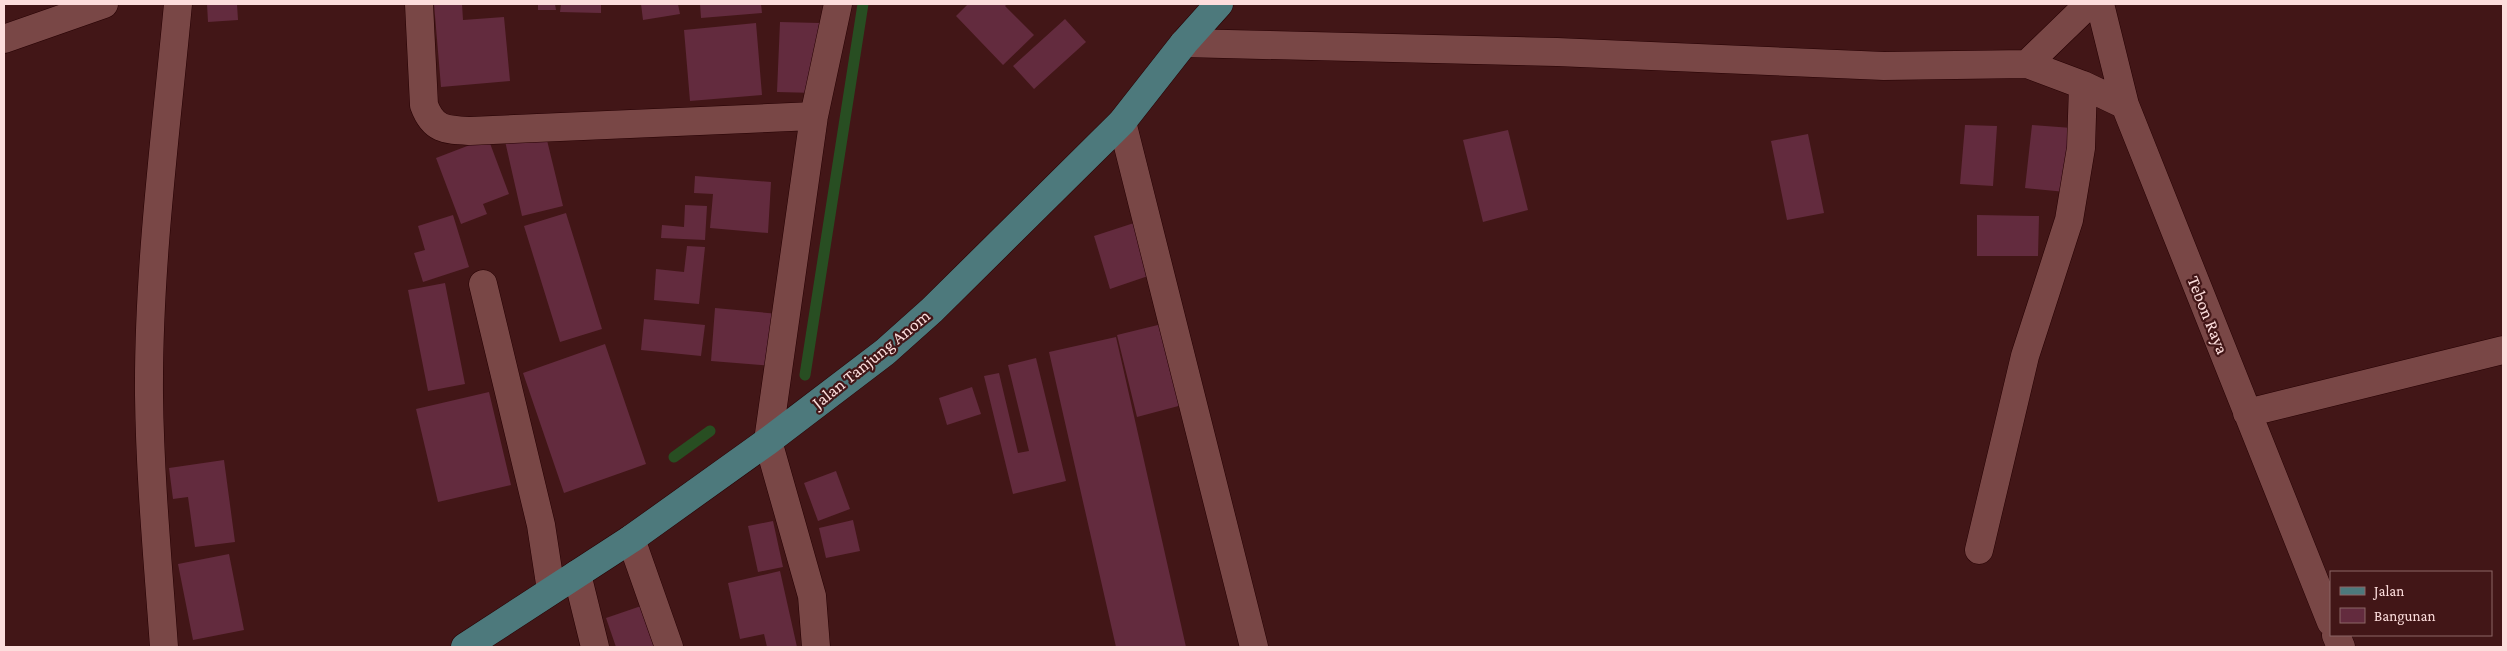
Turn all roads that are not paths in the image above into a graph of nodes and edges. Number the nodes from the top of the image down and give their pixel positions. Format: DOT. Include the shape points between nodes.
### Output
graph roads {
  1 [pos="104,4"];
  2 [pos="178,4"];
  3 [pos="419,4"];
  4 [pos="838,4"];
  5 [pos="1220,4"];
  6 [pos="2089,4"];
  7 [pos="2100,4"];
  8 [pos="60,12"];
  9 [pos="4,39"];
  10 [pos="1184,43"];
  11 [pos="2027,64"];
  12 [pos="2083,86"];
  13 [pos="2125,106"];
  14 [pos="814,116"];
  15 [pos="1122,122"];
  16 [pos="483,284"];
  17 [pos="2503,350"];
  18 [pos="2247,413"];
  19 [pos="768,441"];
  20 [pos="631,538"];
  21 [pos="1979,550"];
  22 [pos="577,574"];
  23 [pos="551,590"];
  24 [pos="2330,620"];
  25 [pos="164,647"];
  26 [pos="465,647"];
  27 [pos="594,647"];
  28 [pos="668,647"];
  29 [pos="816,647"];
  30 [pos="1254,647"];
  1 -- 8 [label="street"];
  2 -- 25 [label="street" via="152,289 149,394"];
  3 -- 14 [label="street" via="424,105 436,126 470,131"];
  4 -- 14 [label="street"];
  5 -- 10 [label="main road, Jalan Tanjung Anom"];
  6 -- 11 [label="street"];
  7 -- 13 [label="street, Tebon Raya"];
  8 -- 9 [label="street"];
  10 -- 11 [label="street" via="1557,52 1884,66"];
  10 -- 15 [label="main road, Jalan Tanjung Anom"];
  11 -- 12 [label="street"];
  12 -- 13 [label="street"];
  12 -- 21 [label="street" via="2081,148 2069,220 2025,356"];
  13 -- 18 [label="street, Tebon Raya"];
  14 -- 19 [label="street"];
  15 -- 19 [label="main road, Jalan Tanjung Anom" via="932,310 885,352"];
  15 -- 30 [label="street"];
  16 -- 23 [label="street" via="541,525"];
  17 -- 18 [label="street"];
  18 -- 24 [label="street, Tebon Raya"];
  19 -- 20 [label="main road, Jalan Tanjung Anom"];
  19 -- 29 [label="street" via="812,596"];
  20 -- 22 [label="main road, Jalan Tanjung Anom"];
  20 -- 28 [label="street"];
  22 -- 23 [label="main road, Jalan Tanjung Anom"];
  22 -- 27 [label="street"];
  23 -- 26 [label="main road, Jalan Tanjung Anom"];
}
